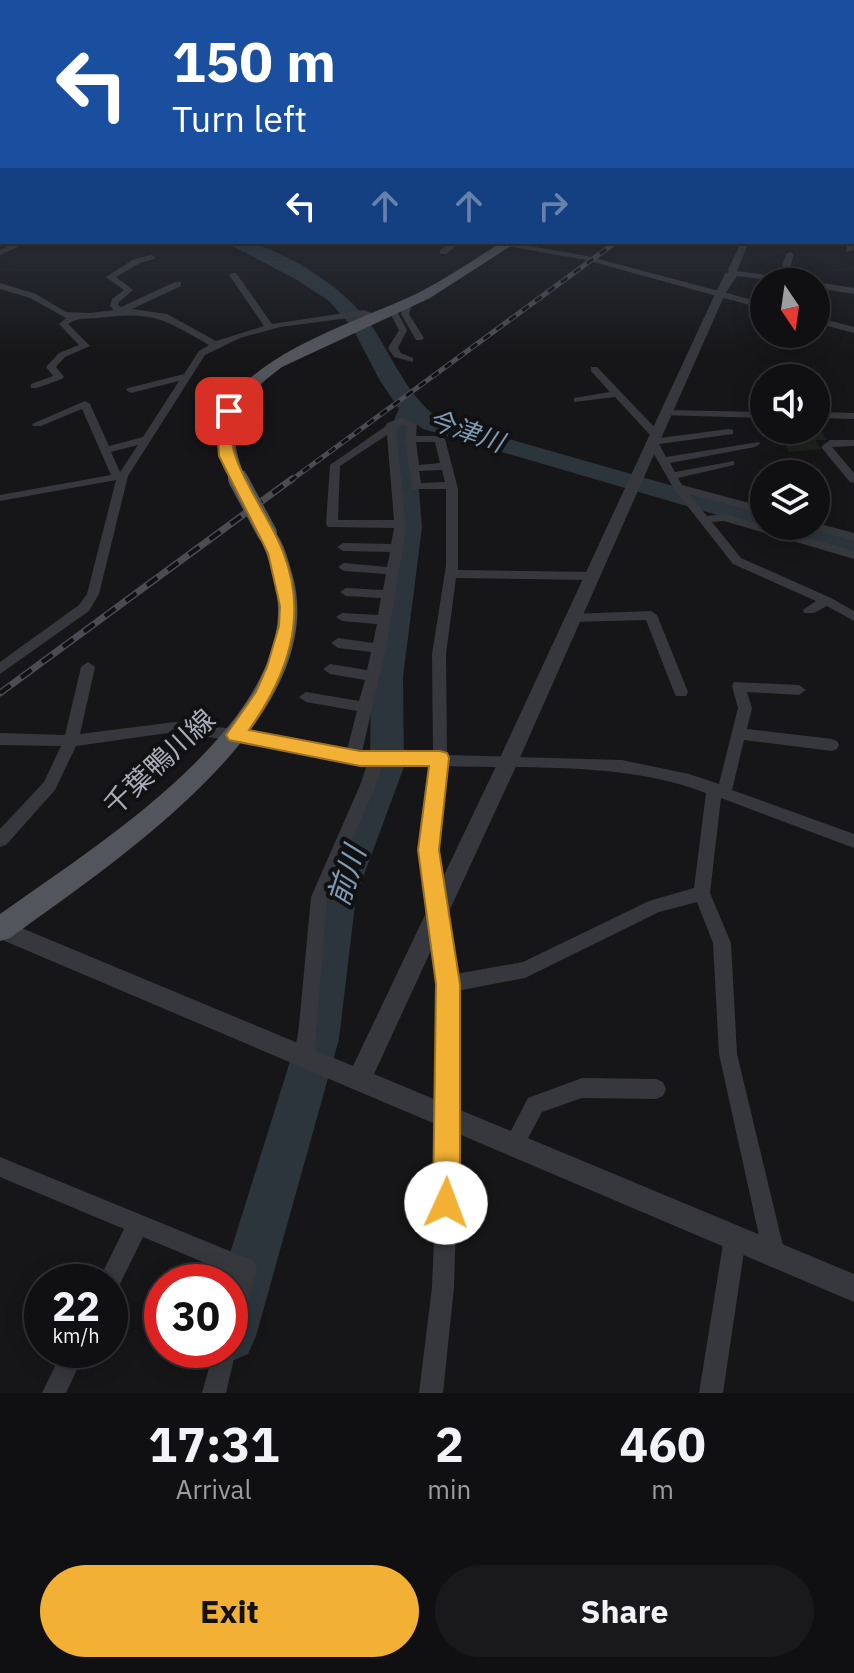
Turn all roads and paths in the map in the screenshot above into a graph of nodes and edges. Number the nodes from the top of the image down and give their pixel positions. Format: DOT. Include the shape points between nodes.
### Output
graph roads {
  1 [pos="20,244"];
  2 [pos="454,244"];
  3 [pos="508,244"];
  4 [pos="515,244"];
  5 [pos="744,244"];
  6 [pos="443,252"];
  7 [pos="0,253"];
  8 [pos="790,254"];
  9 [pos="151,257"];
  10 [pos="786,268"];
  11 [pos="734,273"];
  12 [pos="233,275"];
  13 [pos="750,275"];
  14 [pos="178,284"];
  15 [pos="0,286"];
  16 [pos="830,287"];
  17 [pos="854,291"];
  18 [pos="720,294"];
  19 [pos="750,302"];
  20 [pos="408,304"];
  21 [pos="120,311"];
  22 [pos="393,311"];
  23 [pos="74,316"];
  24 [pos="346,323"];
  25 [pos="830,324"];
  26 [pos="270,328"];
  27 [pos="854,330"];
  28 [pos="419,338"];
  29 [pos="214,344"];
  30 [pos="410,360"];
  31 [pos="594,369"];
  32 [pos="188,376"];
  33 [pos="34,386"];
  34 [pos="131,390"];
  35 [pos="618,394"];
  36 [pos="578,400"];
  37 [pos="665,413"];
  38 [pos="750,415"];
  39 [pos="830,415"];
  40 [pos="854,416"];
  41 [pos="37,424"];
  42 [pos="391,425"];
  43 [pos="729,432"];
  44 [pos="653,438"];
  45 [pos="148,439"];
  46 [pos="410,439"];
  47 [pos="854,443"];
  48 [pos="755,444"];
  49 [pos="105,450"];
  50 [pos="446,461"];
  51 [pos="664,461"];
  52 [pos="730,463"];
  53 [pos="414,464"];
  54 [pos="120,477"];
  55 [pos="854,480"];
  56 [pos="675,481"];
  57 [pos="451,485"];
  58 [pos="0,498"];
  59 [pos="750,506"];
  60 [pos="704,520"];
  61 [pos="400,524"];
  62 [pos="830,530"];
  63 [pos="854,537"];
  64 [pos="343,547"];
  65 [pos="396,548"];
  66 [pos="854,555"];
  67 [pos="344,567"];
  68 [pos="392,571"];
  69 [pos="451,574"];
  70 [pos="591,576"];
  71 [pos="346,592"];
  72 [pos="388,594"];
  73 [pos="827,601"];
  74 [pos="809,610"];
  75 [pos="342,617"];
  76 [pos="854,617"];
  77 [pos="572,618"];
  78 [pos="384,620"];
  79 [pos="338,643"];
  80 [pos="379,648"];
  81 [pos="88,667"];
  82 [pos="0,669"];
  83 [pos="330,669"];
  84 [pos="372,676"];
  85 [pos="799,690"];
  86 [pos="681,692"];
  87 [pos="306,697"];
  88 [pos="365,707"];
  89 [pos="739,734"];
  90 [pos="235,735"];
  91 [pos="0,739"];
  92 [pos="71,741"];
  93 [pos="832,745"];
  94 [pos="353,757"];
  95 [pos="376,758"];
  96 [pos="440,758"];
  97 [pos="508,762"];
  98 [pos="719,791"];
  99 [pos="0,840"];
  100 [pos="854,841"];
  101 [pos="702,893"];
  102 [pos="439,909"];
  103 [pos="0,929"];
  104 [pos="448,984"];
  105 [pos="305,1058"];
  106 [pos="359,1080"];
  107 [pos="656,1089"];
  108 [pos="449,1119"];
  109 [pos="513,1146"];
  110 [pos="0,1167"];
  111 [pos="137,1226"];
  112 [pos="735,1238"];
  113 [pos="774,1254"];
  114 [pos="118,1264"];
  115 [pos="233,1264"];
  116 [pos="854,1288"];
  117 [pos="66,1368"];
  118 [pos="220,1368"];
  119 [pos="54,1393"];
  120 [pos="214,1393"];
  121 [pos="431,1393"];
  122 [pos="711,1393"];
  1 -- 7 [label="street"];
  2 -- 6 [label="street"];
  3 -- 20 [label="main road, 千葉鴨川線"];
  4 -- 18 [label="street"];
  5 -- 11 [label="street"];
  8 -- 10 [label="street"];
  9 -- 21 [label="street" via="110,277 129,290 112,303"];
  11 -- 13 [label="street"];
  11 -- 18 [label="street"];
  12 -- 26 [label="street"];
  14 -- 21 [label="street"];
  15 -- 23 [label="street"];
  16 -- 17 [label="street"];
  18 -- 19 [label="street"];
  18 -- 37 [label="street"];
  20 -- 22 [label="main road, 千葉鴨川線"];
  20 -- 28 [label="street" via="405,314"];
  21 -- 23 [label="street"];
  21 -- 29 [label="street" via="164,316"];
  22 -- 24 [label="main road, 千葉鴨川線"];
  22 -- 30 [label="street" via="403,330 393,348"];
  23 -- 33 [label="street" via="63,324 85,346 62,355 51,367 59,377"];
  24 -- 26 [label="street"];
  24 -- 90 [label="main road, 千葉鴨川線, bridge" via="277,364 237,398 224,425 223,440 235,474 276,553 287,592 287,626 264,695"];
  25 -- 27 [label="street"];
  26 -- 29 [label="street"];
  29 -- 32 [label="street"];
  31 -- 35 [label="street"];
  32 -- 34 [label="street"];
  32 -- 45 [label="street"];
  35 -- 36 [label="street"];
  35 -- 44 [label="street"];
  37 -- 38 [label="street"];
  37 -- 44 [label="street"];
  39 -- 40 [label="street"];
  41 -- 49 [label="street" via="85,404"];
  42 -- 46 [label="street" via="401,421 413,426"];
  42 -- 61 [label="street"];
  42 -- 61 [label="street" via="335,465 332,524"];
  43 -- 44 [label="street"];
  44 -- 51 [label="street"];
  44 -- 70 [label="street"];
  45 -- 49 [label="street"];
  45 -- 54 [label="street"];
  46 -- 50 [label="street" via="440,439"];
  46 -- 53 [label="street"];
  47 -- 55 [label="street" via="826,447"];
  48 -- 51 [label="street"];
  49 -- 54 [label="street"];
  50 -- 53 [label="street"];
  50 -- 57 [label="street"];
  51 -- 56 [label="street"];
  52 -- 56 [label="street"];
  53 -- 57 [label="street" via="416,487"];
  54 -- 58 [label="street"];
  54 -- 82 [label="street" via="93,594 84,608"];
  56 -- 59 [label="street"];
  56 -- 60 [label="street"];
  57 -- 69 [label="street"];
  60 -- 66 [label="street" via="724,517"];
  60 -- 73 [label="street" via="737,561"];
  61 -- 65 [label="street"];
  62 -- 63 [label="street"];
  64 -- 65 [label="street"];
  65 -- 68 [label="street"];
  67 -- 68 [label="street"];
  68 -- 72 [label="street"];
  69 -- 70 [label="street"];
  69 -- 96 [label="street" via="439,654"];
  70 -- 77 [label="street"];
  71 -- 72 [label="street"];
  72 -- 78 [label="street"];
  73 -- 74 [label="street"];
  73 -- 76 [label="street"];
  75 -- 78 [label="street"];
  77 -- 86 [label="street" via="651,615"];
  77 -- 97 [label="street"];
  78 -- 80 [label="street"];
  79 -- 80 [label="street"];
  80 -- 84 [label="street"];
  81 -- 92 [label="street"];
  83 -- 84 [label="street"];
  84 -- 88 [label="street"];
  85 -- 89 [label="street" via="739,686 745,708"];
  87 -- 88 [label="street"];
  88 -- 94 [label="street"];
  89 -- 93 [label="street"];
  89 -- 98 [label="street"];
  90 -- 92 [label="street" via="175,727"];
  90 -- 94 [label="street"];
  90 -- 103 [label="main road, 千葉鴨川線" via="143,821"];
  91 -- 92 [label="street"];
  92 -- 99 [label="street" via="50,786"];
  94 -- 95 [label="street"];
  95 -- 96 [label="street"];
  95 -- 105 [label="street" via="319,897"];
  96 -- 97 [label="street"];
  96 -- 102 [label="street" via="429,850"];
  97 -- 98 [label="street" via="622,766"];
  97 -- 102 [label="street"];
  98 -- 100 [label="street"];
  98 -- 101 [label="street"];
  101 -- 104 [label="street" via="655,906 525,970"];
  101 -- 113 [label="street" via="722,943 728,1054"];
  102 -- 104 [label="street"];
  102 -- 106 [label="street"];
  103 -- 105 [label="street"];
  104 -- 108 [label="street"];
  105 -- 106 [label="street"];
  106 -- 108 [label="street"];
  107 -- 109 [label="street" via="582,1088 535,1105"];
  108 -- 109 [label="street"];
  108 -- 121 [label="street" via="443,1287"];
  109 -- 112 [label="street"];
  110 -- 111 [label="street"];
  111 -- 114 [label="street"];
  111 -- 115 [label="street"];
  112 -- 113 [label="street"];
  112 -- 122 [label="street"];
  113 -- 116 [label="street"];
  117 -- 119 [label="street"];
  118 -- 120 [label="street"];
}
